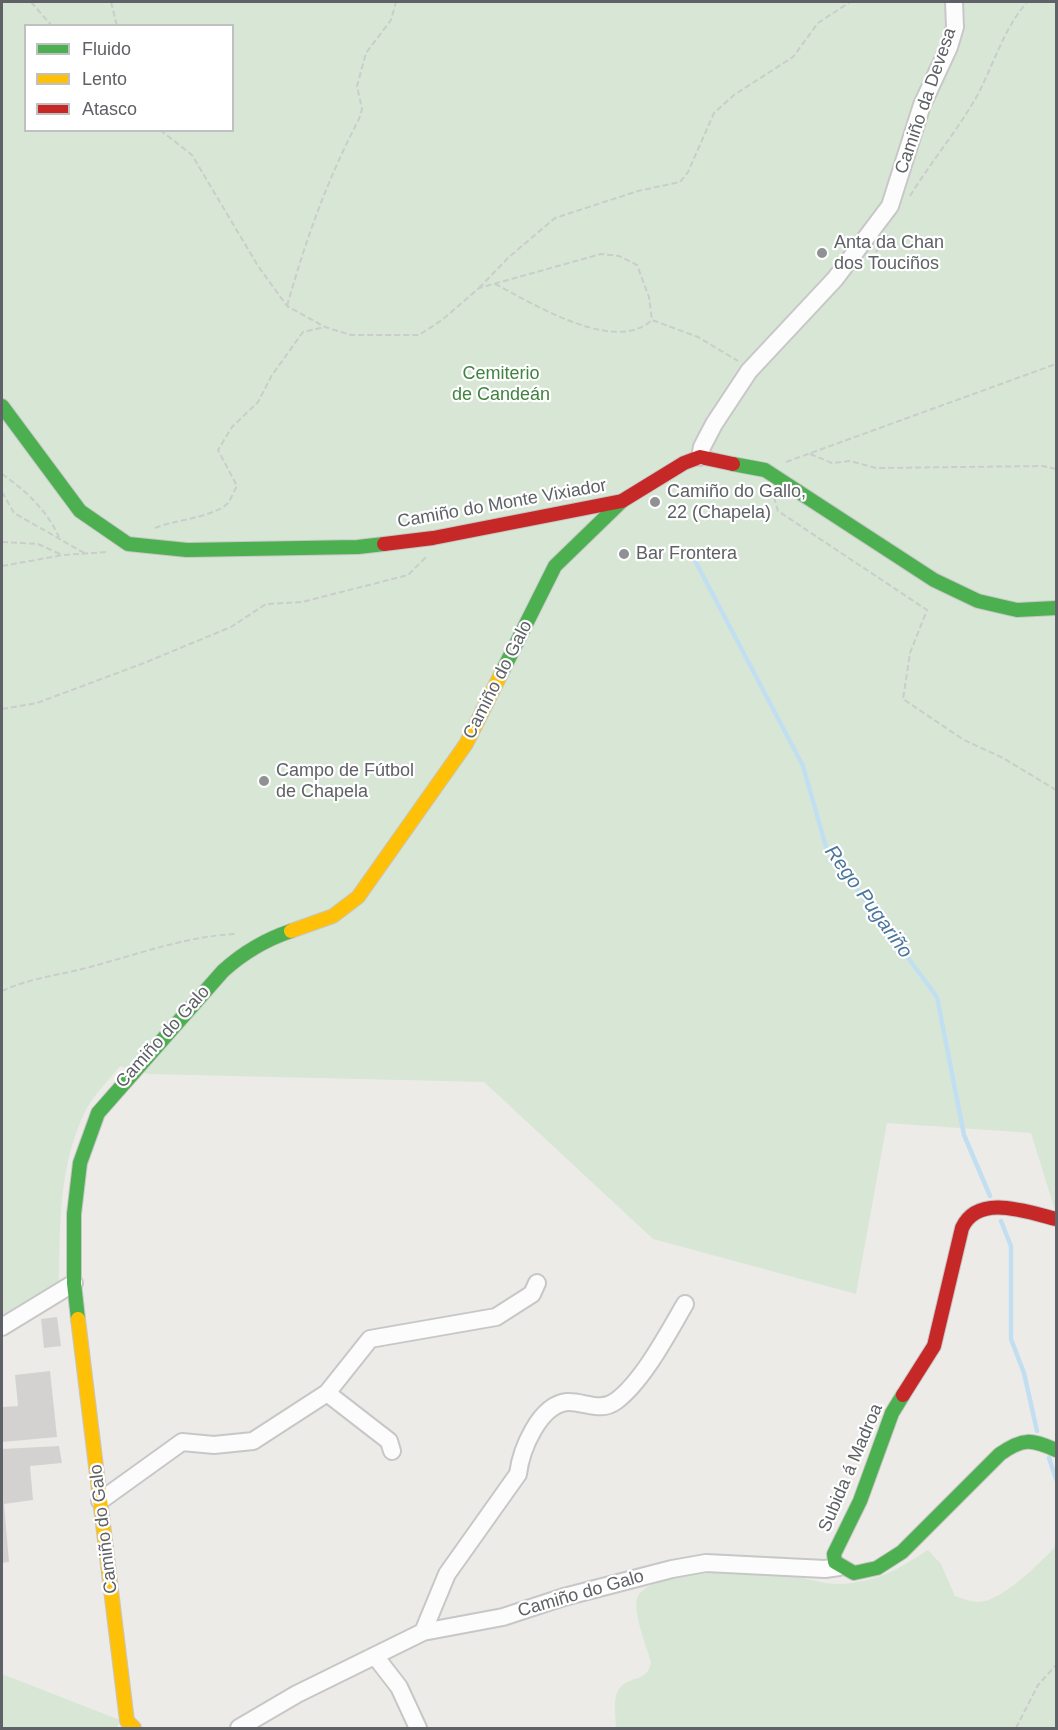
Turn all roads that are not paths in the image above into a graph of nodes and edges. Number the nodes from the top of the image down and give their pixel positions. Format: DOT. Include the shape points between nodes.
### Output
graph roads {
  1 [pos="954,2"];
  2 [pos="2,406"];
  3 [pos="700,457"];
  4 [pos="622,501"];
  5 [pos="1056,608"];
  6 [pos="1056,1219"];
  7 [pos="74,1283"];
  8 [pos="537,1283"];
  9 [pos="685,1304"];
  10 [pos="2,1327"];
  11 [pos="327,1393"];
  12 [pos="1056,1450"];
  13 [pos="392,1451"];
  14 [pos="100,1501"];
  15 [pos="839,1567"];
  16 [pos="423,1632"];
  17 [pos="375,1656"];
  18 [pos="134,1728"];
  19 [pos="239,1728"];
  20 [pos="418,1728"];
  1 -- 3 [label="street, Camiño da Devesa" via="955,27 949,47 922,105 890,206 835,279 749,371 714,424"];
  2 -- 4 [label="street, Camiño do Monte Vixiador" via="80,511 128,544 198,550 358,547 433,538"];
  3 -- 4 [label="street, Camiño do Monte Vixiador"];
  3 -- 5 [label="street" via="769,473 934,580 978,601 1017,610"];
  4 -- 7 [label="street, Camiño do Galo" via="555,566 466,744 358,897 333,916 267,939 243,953 98,1113 75,1189"];
  6 -- 15 [label="street, Subida á Madroa" via="987,1207 969,1215 962,1228 934,1346 892,1413 860,1501 834,1554"];
  7 -- 10 [label="street"];
  7 -- 14 [label="street, Camiño do Galo"];
  8 -- 11 [label="street" via="532,1294 496,1317 370,1339"];
  9 -- 16 [label="street" via="646,1367 616,1401 601,1407 566,1402 551,1410 529,1435 519,1474 447,1574"];
  11 -- 13 [label="street" via="389,1441"];
  11 -- 14 [label="street" via="254,1441 214,1445 182,1442"];
  12 -- 15 [label="street" via="1029,1441 1007,1447 915,1542 868,1571 848,1572"];
  14 -- 18 [label="street, Camiño do Galo" via="128,1721"];
  15 -- 16 [label="street, Camiño do Galo" via="706,1563 564,1597 503,1617"];
  16 -- 17 [label="street, Camiño do Galo"];
  17 -- 19 [label="street, Camiño do Galo"];
  17 -- 20 [label="street" via="399,1687"];
}
